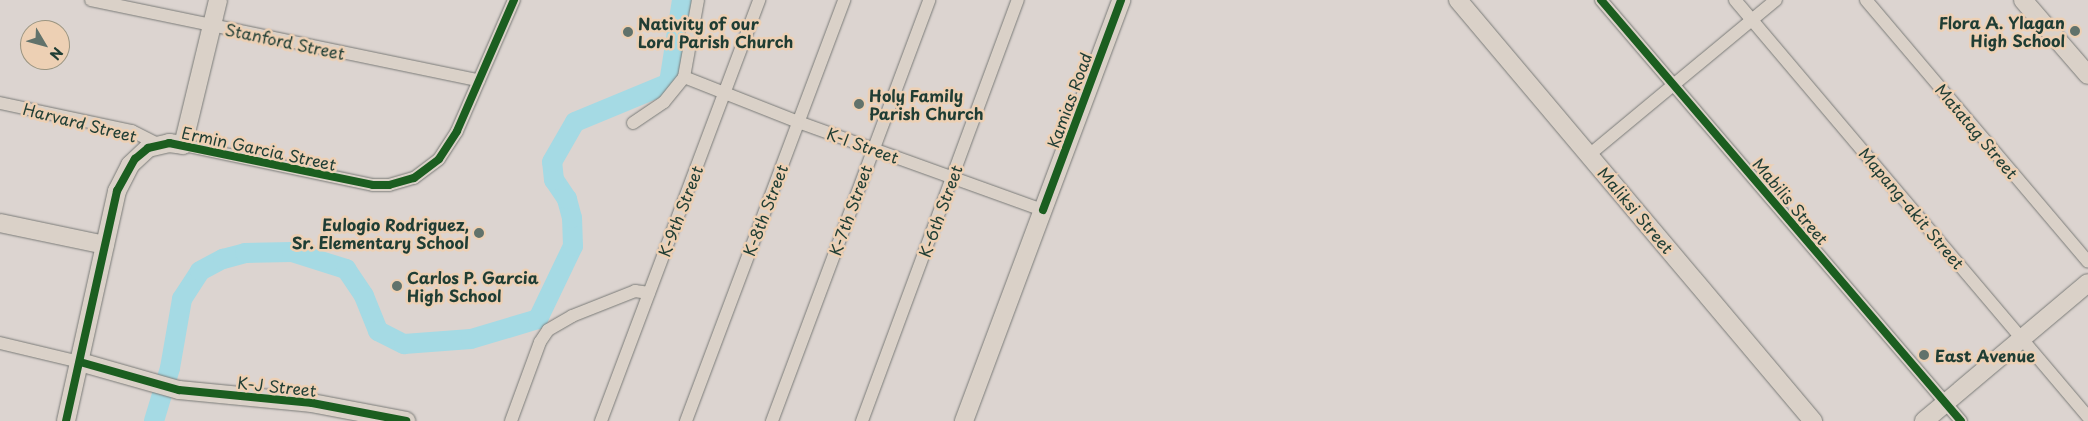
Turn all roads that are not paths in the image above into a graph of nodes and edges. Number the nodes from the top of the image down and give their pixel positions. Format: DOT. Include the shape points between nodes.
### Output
graph roads {
  1 [pos="91,0"];
  2 [pos="218,0"];
  3 [pos="514,0"];
  4 [pos="698,0"];
  5 [pos="759,0"];
  6 [pos="844,0"];
  7 [pos="928,0"];
  8 [pos="1018,0"];
  9 [pos="1121,0"];
  10 [pos="1458,0"];
  11 [pos="1601,0"];
  12 [pos="1736,0"];
  13 [pos="1776,0"];
  14 [pos="1866,0"];
  15 [pos="2023,0"];
  16 [pos="1752,20"];
  17 [pos="213,26"];
  18 [pos="2088,74"];
  19 [pos="684,77"];
  20 [pos="479,80"];
  21 [pos="1673,84"];
  22 [pos="725,93"];
  23 [pos="0,103"];
  24 [pos="798,122"];
  25 [pos="633,123"];
  26 [pos="159,145"];
  27 [pos="183,145"];
  28 [pos="873,147"];
  29 [pos="1589,155"];
  30 [pos="953,178"];
  31 [pos="1043,210"];
  32 [pos="0,223"];
  33 [pos="105,245"];
  34 [pos="2088,262"];
  35 [pos="2088,283"];
  36 [pos="649,293"];
  37 [pos="2022,338"];
  38 [pos="0,343"];
  39 [pos="80,362"];
  40 [pos="1945,403"];
  41 [pos="2088,417"];
  42 [pos="66,421"];
  43 [pos="406,421"];
  44 [pos="511,421"];
  45 [pos="602,421"];
  46 [pos="686,421"];
  47 [pos="772,421"];
  48 [pos="862,421"];
  49 [pos="964,421"];
  50 [pos="1813,421"];
  51 [pos="1924,421"];
  52 [pos="1961,421"];
  1 -- 17 [label="street, Stanford Street"];
  2 -- 17 [label="street"];
  3 -- 20 [label="street, Ermin Garcia Street"];
  4 -- 19 [label="street"];
  5 -- 22 [label="street, K-9th Street"];
  6 -- 24 [label="street, K-8th Street"];
  7 -- 28 [label="street, K-7th Street"];
  8 -- 30 [label="street, K-6th Street"];
  9 -- 31 [label="street, Kamias Road"];
  10 -- 29 [label="street, Maliksi Street"];
  11 -- 21 [label="street, Mabilis Street"];
  12 -- 16 [label="street, Mapang-akit Street"];
  13 -- 16 [label="street"];
  14 -- 34 [label="street, Matatag Street"];
  15 -- 18 [label="street"];
  16 -- 21 [label="street"];
  16 -- 37 [label="street, Mapang-akit Street"];
  17 -- 20 [label="street, Stanford Street"];
  17 -- 27 [label="street"];
  19 -- 22 [label="street, K-I Street"];
  19 -- 25 [label="street" via="664,102"];
  20 -- 27 [label="street, Ermin Garcia Street" via="457,132 439,159 420,175 402,183 373,185"];
  21 -- 29 [label="street"];
  21 -- 40 [label="street, Mabilis Street"];
  22 -- 24 [label="street, K-I Street"];
  22 -- 36 [label="street, K-9th Street"];
  23 -- 26 [label="street, Harvard Street" via="132,131"];
  24 -- 28 [label="street, K-I Street"];
  24 -- 46 [label="street, K-8th Street"];
  26 -- 27 [label="street, Ermin Garcia Street"];
  26 -- 33 [label="street, Ermin Garcia Street" via="148,148 130,165 117,191"];
  28 -- 30 [label="street, K-I Street"];
  28 -- 47 [label="street, K-7th Street"];
  29 -- 50 [label="street, Maliksi Street"];
  30 -- 31 [label="street, K-I Street"];
  30 -- 48 [label="street, K-6th Street"];
  31 -- 49 [label="street, Kamias Road"];
  32 -- 33 [label="street"];
  33 -- 39 [label="street, Ermin Garcia Street"];
  35 -- 37 [label="street"];
  36 -- 44 [label="street" via="635,291 572,316 548,330 540,342"];
  36 -- 45 [label="street, K-9th Street"];
  37 -- 40 [label="street"];
  37 -- 41 [label="street, Mapang-akit Street"];
  38 -- 39 [label="street"];
  39 -- 42 [label="street, Ermin Garcia Street"];
  39 -- 43 [label="street, K-J Street" via="179,390 312,403"];
  40 -- 51 [label="street"];
  40 -- 52 [label="street, Mabilis Street"];
}
